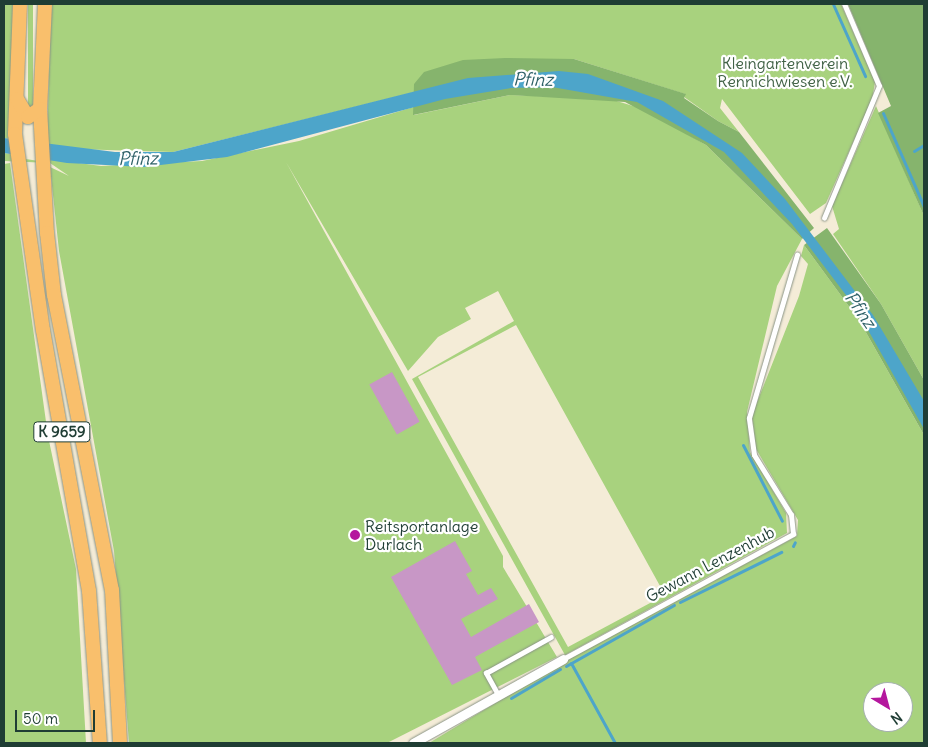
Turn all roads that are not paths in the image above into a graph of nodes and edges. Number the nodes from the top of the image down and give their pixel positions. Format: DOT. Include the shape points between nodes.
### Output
graph roads {
  1 [pos="20,4"];
  2 [pos="45,4"];
  3 [pos="844,4"];
  4 [pos="15,93"];
  5 [pos="40,109"];
  6 [pos="824,218"];
  7 [pos="797,255"];
  8 [pos="551,637"];
  9 [pos="563,659"];
  10 [pos="498,695"];
  11 [pos="100,743"];
  12 [pos="120,743"];
  13 [pos="413,743"];
  1 -- 4 [label="main road, K 9659"];
  2 -- 5 [label="main road, K 9659"];
  3 -- 6 [label="lane" via="879,86"];
  4 -- 5 [label="main road" via="24,116"];
  4 -- 11 [label="main road, K 9659" via="18,164 89,592"];
  5 -- 12 [label="main road, K 9659" via="54,295 112,590"];
  7 -- 9 [label="lane, Gewann Lenzenhub" via="750,418 754,455 791,516 793,534"];
  8 -- 10 [label="lane" via="486,673"];
  9 -- 10 [label="street, Gewann Lenzenhub"];
  10 -- 13 [label="street, Gewann Lenzenhub"];
}
